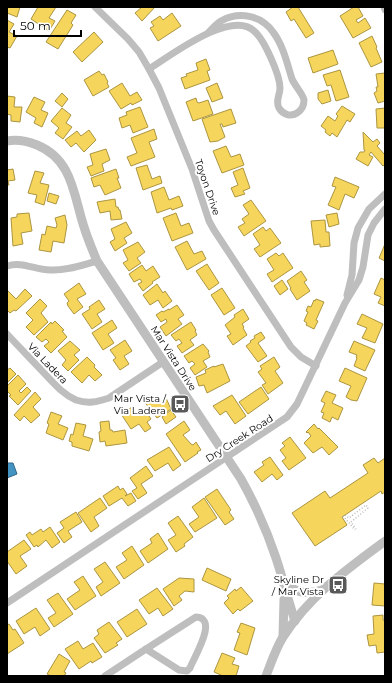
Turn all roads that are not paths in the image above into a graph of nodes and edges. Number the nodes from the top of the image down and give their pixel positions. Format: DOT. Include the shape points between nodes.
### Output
graph roads {
  1 [pos="95,7"];
  2 [pos="208,33"];
  3 [pos="149,69"];
  4 [pos="7,141"];
  5 [pos="385,194"];
  6 [pos="385,209"];
  7 [pos="97,261"];
  8 [pos="7,266"];
  9 [pos="345,303"];
  10 [pos="7,334"];
  11 [pos="163,362"];
  12 [pos="316,366"];
  13 [pos="227,458"];
  14 [pos="385,541"];
  15 [pos="282,580"];
  16 [pos="323,590"];
  17 [pos="7,603"];
  18 [pos="294,621"];
  19 [pos="283,637"];
  20 [pos="146,649"];
  21 [pos="105,676"];
  22 [pos="266,676"];
  1 -- 3 [label="street, Toyon Drive" via="128,39"];
  2 -- 2 [label="street" via="235,24 253,30 265,46 279,81 278,107 284,114 289,115 300,110 303,98 294,84 277,39 267,26 254,17 237,16 220,21"];
  2 -- 3 [label="street"];
  3 -- 12 [label="street, Toyon Drive" via="192,169 214,230 291,347 301,358"];
  4 -- 7 [label="street, Mar Vista Drive" via="21,140 43,147 63,165 70,176"];
  5 -- 9 [label="street" via="369,209 358,228"];
  6 -- 9 [label="street, Dry Creek Road" via="368,235 360,276"];
  7 -- 8 [label="street" via="59,271 25,264"];
  7 -- 11 [label="street, Mar Vista Drive"];
  9 -- 12 [label="street, Dry Creek Road"];
  10 -- 11 [label="street, Via Ladera" via="63,392 84,402 109,398"];
  11 -- 13 [label="street, Mar Vista Drive"];
  12 -- 13 [label="street, Dry Creek Road" via="297,404 287,417"];
  13 -- 15 [label="street, Mar Vista Drive" via="244,484 258,513"];
  13 -- 17 [label="street, Dry Creek Road"];
  14 -- 16 [label="street"];
  15 -- 16 [label="street" via="303,593"];
  15 -- 18 [label="street, Mar Vista Drive"];
  15 -- 19 [label="street" via="285,607"];
  16 -- 18 [label="street"];
  18 -- 19 [label="street"];
  19 -- 22 [label="street"];
  20 -- 20 [label="street" via="192,618 200,617 204,620 206,631 187,671 179,670"];
  20 -- 21 [label="street"];
}
